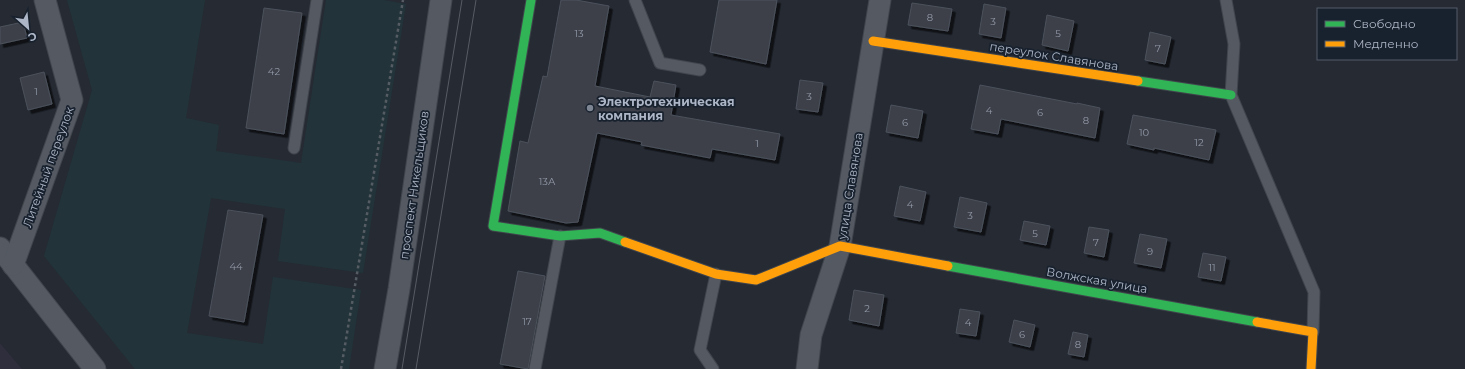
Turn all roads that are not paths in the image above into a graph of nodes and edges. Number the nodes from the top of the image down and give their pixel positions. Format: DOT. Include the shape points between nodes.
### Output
graph roads {
  1 [pos="44,0"];
  2 [pos="317,0"];
  3 [pos="441,0"];
  4 [pos="531,0"];
  5 [pos="635,0"];
  6 [pos="880,0"];
  7 [pos="1226,0"];
  8 [pos="873,41"];
  9 [pos="700,70"];
  10 [pos="1231,95"];
  11 [pos="294,148"];
  12 [pos="560,236"];
  13 [pos="840,246"];
  14 [pos="0,248"];
  15 [pos="13,264"];
  16 [pos="716,274"];
  17 [pos="1313,332"];
  18 [pos="95,369"];
  19 [pos="385,369"];
  20 [pos="535,369"];
  21 [pos="713,369"];
  22 [pos="807,369"];
  23 [pos="1311,369"];
  1 -- 15 [label="street, Литейный переулок" via="72,100"];
  2 -- 11 [label="lane"];
  3 -- 19 [label="street, проспект Никельщиков"];
  4 -- 12 [label="street" via="493,226"];
  5 -- 9 [label="lane" via="660,63"];
  6 -- 8 [label="street, улица Славянова"];
  7 -- 10 [label="lane" via="1234,44"];
  8 -- 10 [label="street, переулок Славянова"];
  8 -- 13 [label="street, улица Славянова"];
  10 -- 17 [label="lane" via="1314,292"];
  12 -- 16 [label="street" via="600,233"];
  12 -- 20 [label="lane"];
  13 -- 16 [label="street" via="756,280"];
  13 -- 17 [label="street, Волжская улица"];
  13 -- 22 [label="street, улица Славянова" via="811,335"];
  14 -- 15 [label="street"];
  15 -- 18 [label="street"];
  16 -- 21 [label="lane" via="700,350"];
  17 -- 23 [label="street"];
}
